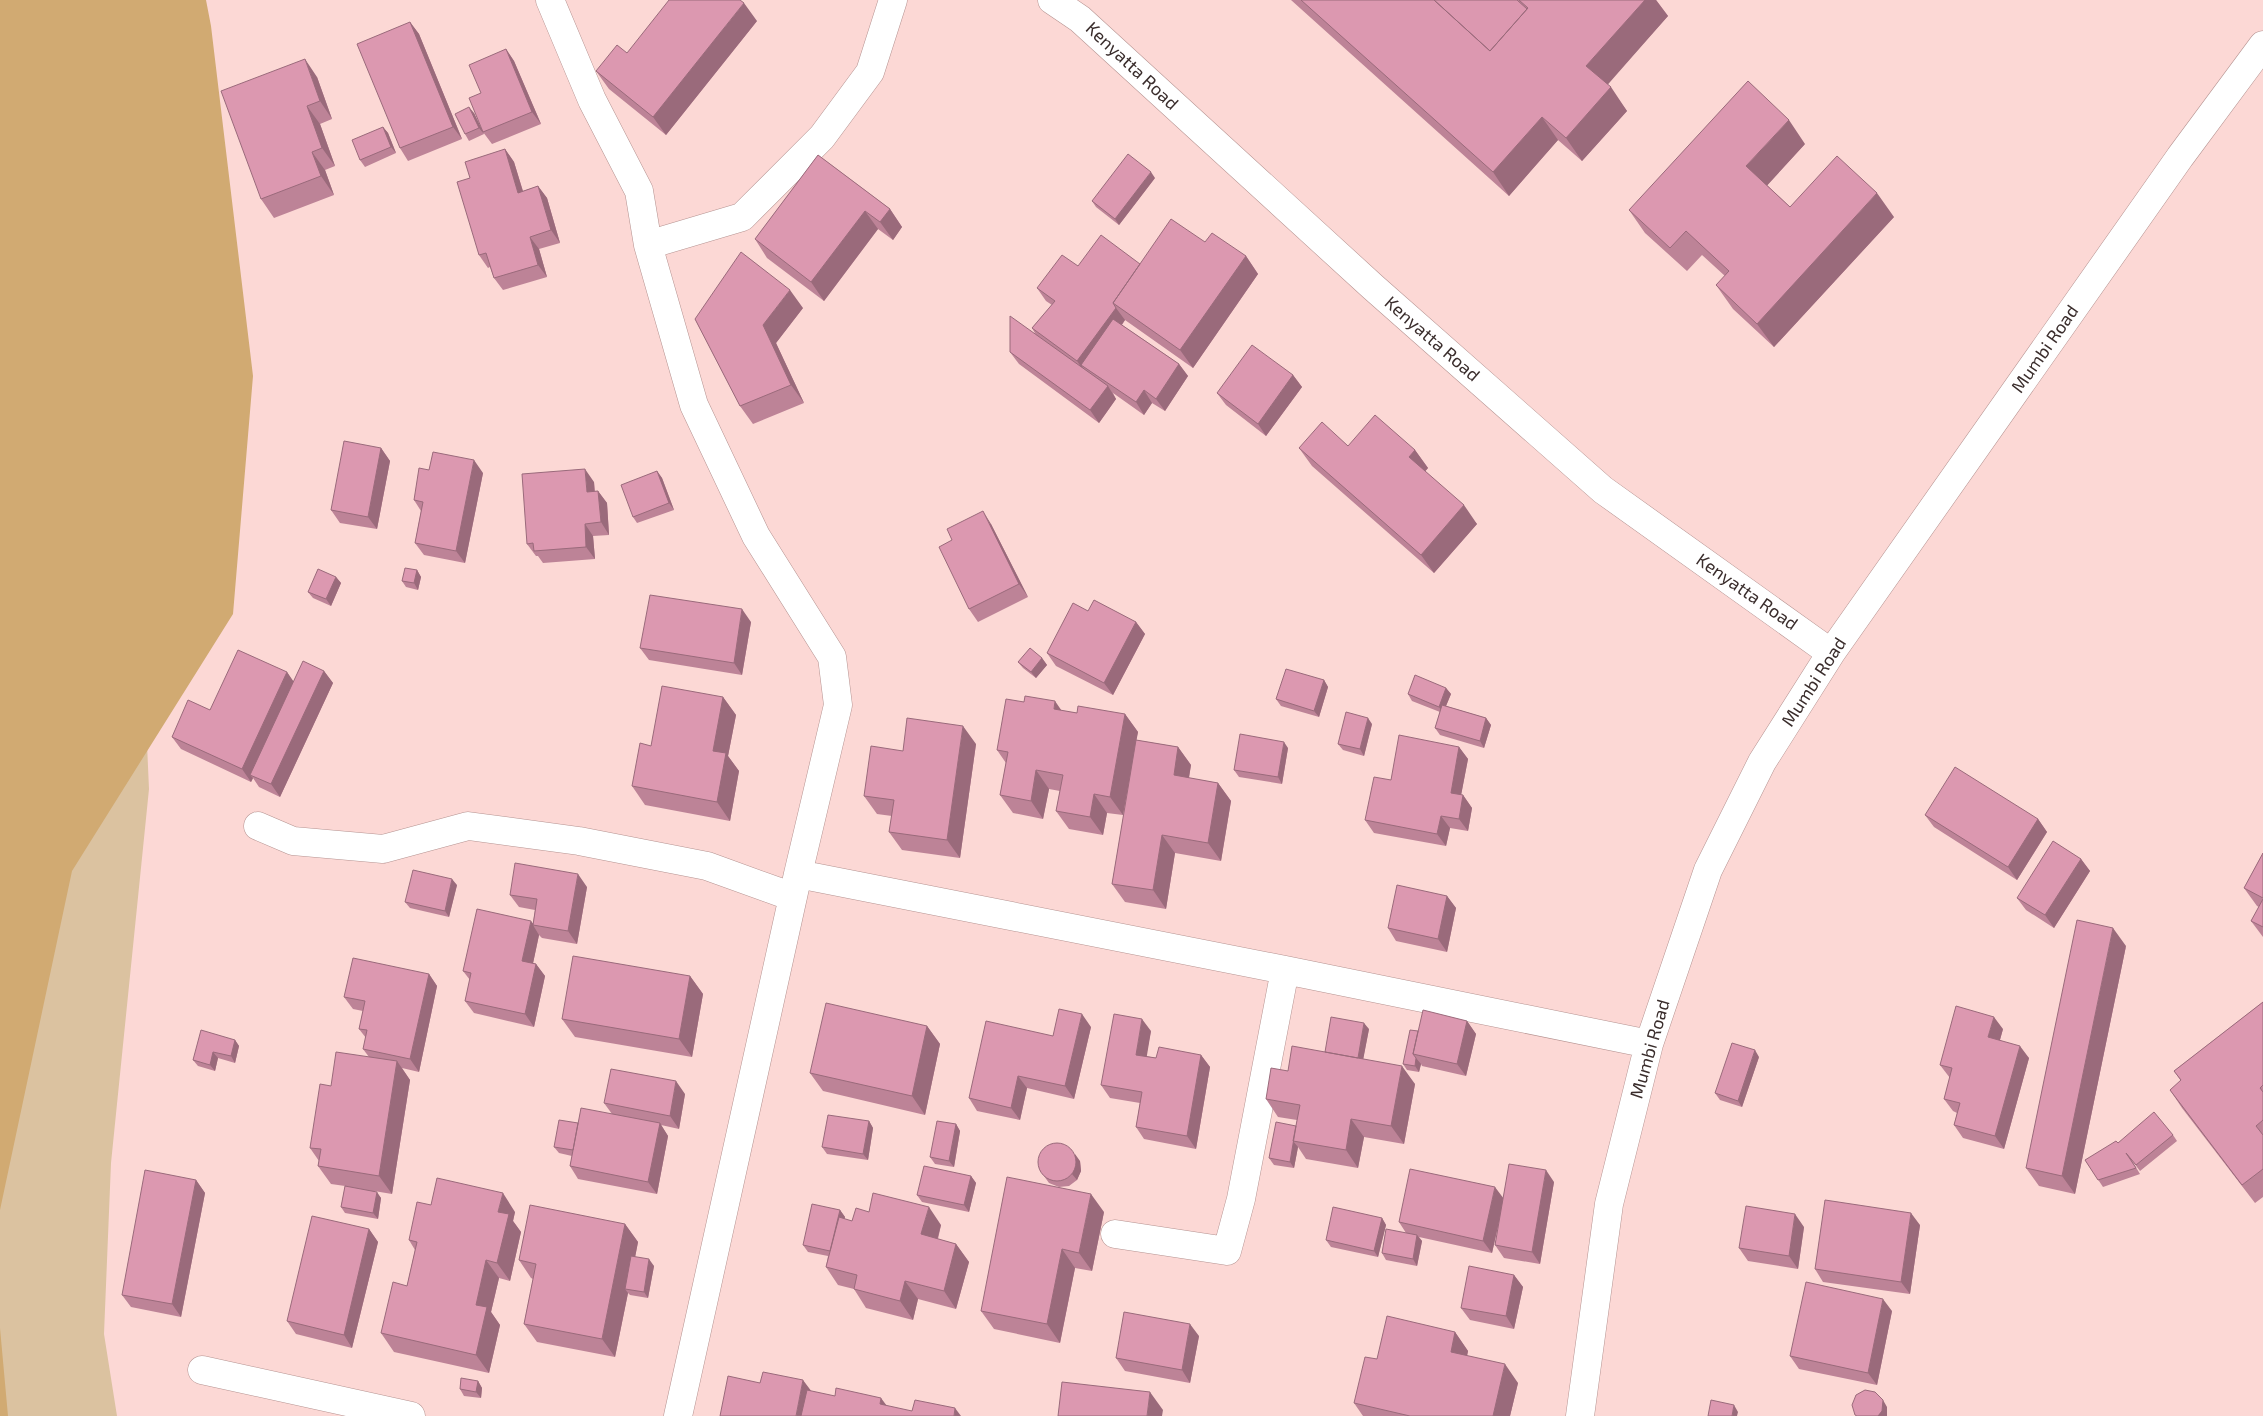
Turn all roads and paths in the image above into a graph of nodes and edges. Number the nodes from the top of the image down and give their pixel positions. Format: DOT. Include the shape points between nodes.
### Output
graph roads {
  1 [pos="550,0"];
  2 [pos="893,0"];
  3 [pos="1052,0"];
  4 [pos="2263,45"];
  5 [pos="648,245"];
  6 [pos="1831,653"];
  7 [pos="258,826"];
  8 [pos="796,886"];
  9 [pos="1285,970"];
  10 [pos="1649,1044"];
  11 [pos="1115,1234"];
  12 [pos="202,1370"];
  13 [pos="411,1416"];
  14 [pos="678,1416"];
  15 [pos="1580,1416"];
  1 -- 5 [label="street" via="592,100 639,191"];
  2 -- 5 [label="street" via="870,72 822,137 742,217"];
  3 -- 6 [label="street, Kenyatta Road" via="1080,19 1373,287 1602,490"];
  4 -- 6 [label="street, Mumbi Road" via="2180,157"];
  5 -- 8 [label="street" via="694,405 756,536 832,657 838,704"];
  6 -- 10 [label="street, Mumbi Road" via="1762,762 1708,870"];
  7 -- 8 [label="street" via="292,841 383,849 468,826 578,841"];
  8 -- 9 [label="street"];
  8 -- 14 [label="street"];
  9 -- 10 [label="street"];
  9 -- 11 [label="street" via="1241,1198 1227,1251"];
  10 -- 15 [label="street, Mumbi Road" via="1609,1204"];
  12 -- 13 [label="street"];
}
